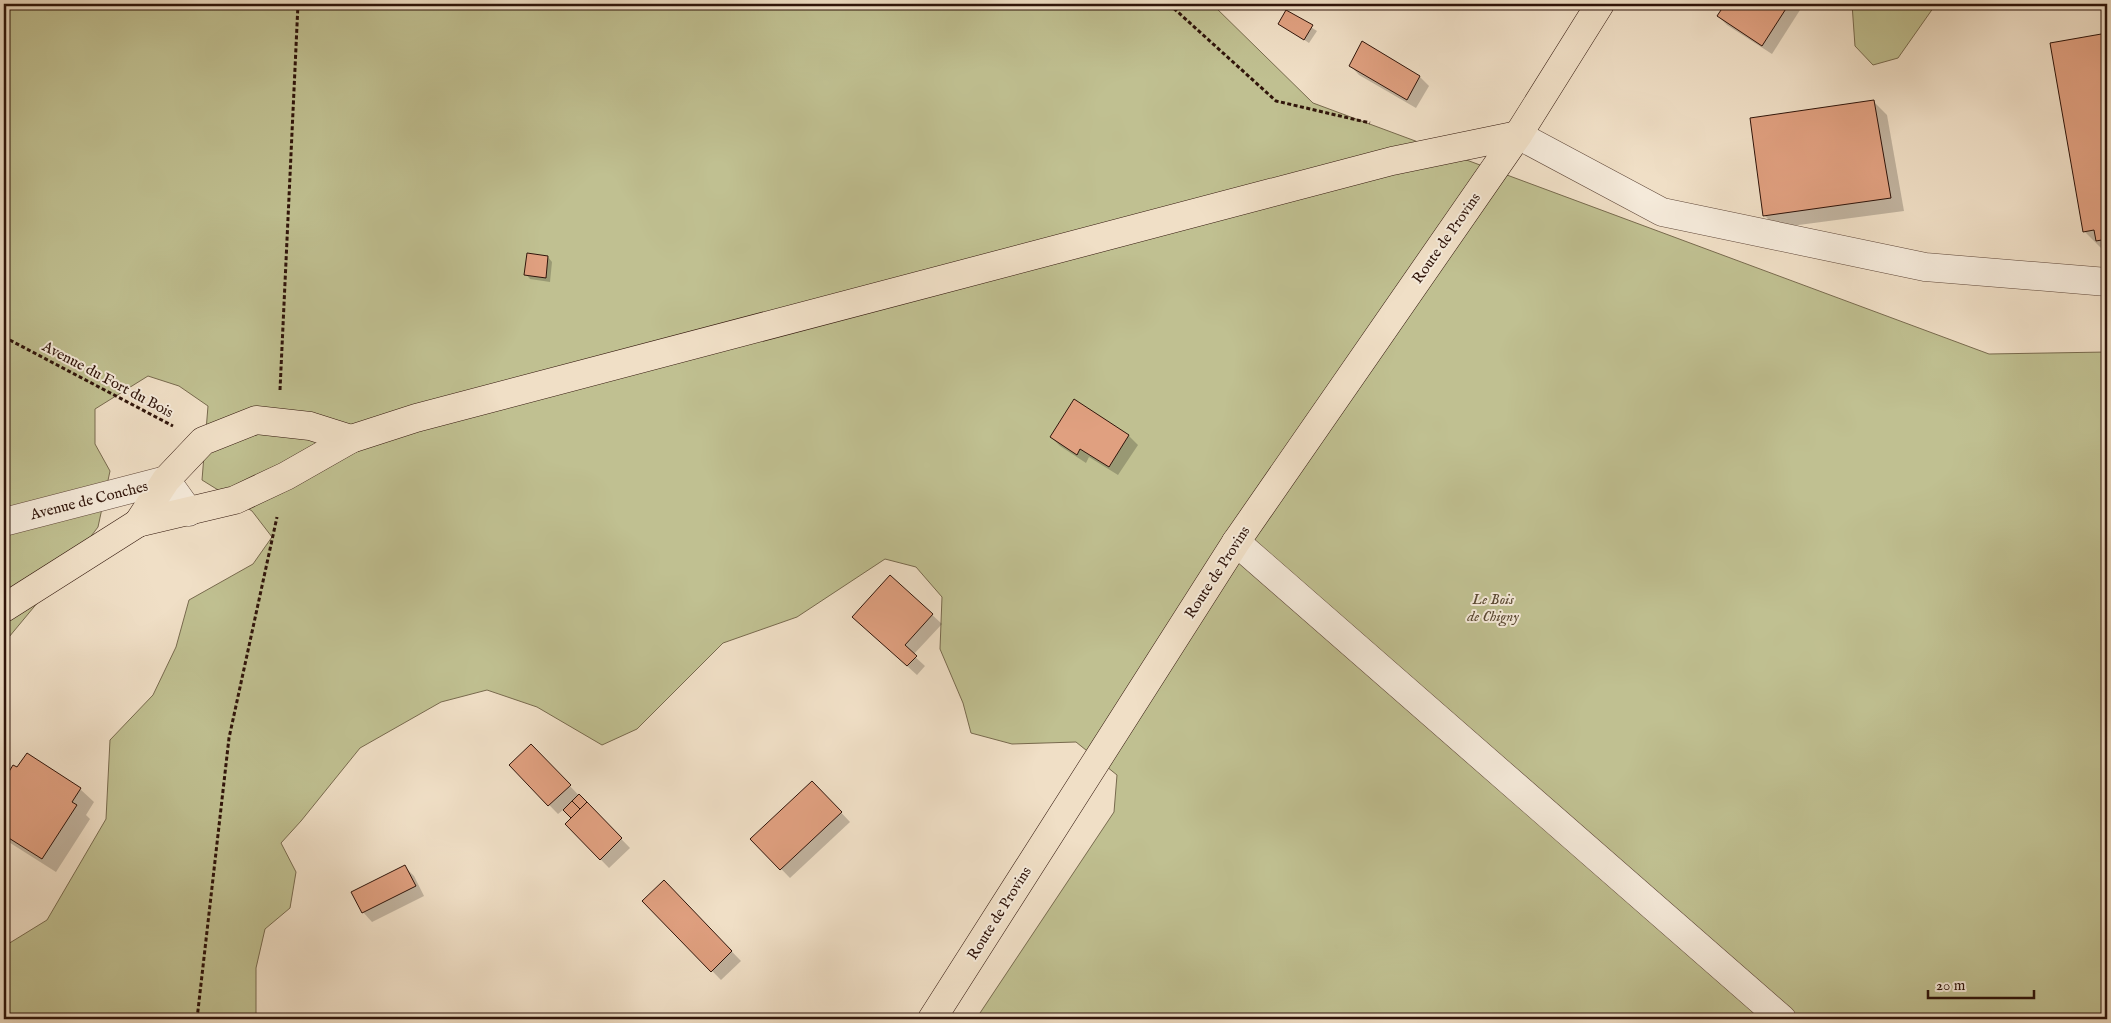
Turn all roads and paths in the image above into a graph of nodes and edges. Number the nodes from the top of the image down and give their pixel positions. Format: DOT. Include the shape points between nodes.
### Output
graph roads {
  1 [pos="298,4"];
  2 [pos="1169,4"];
  3 [pos="1600,4"];
  4 [pos="1370,123"];
  5 [pos="1518,134"];
  6 [pos="2107,282"];
  7 [pos="4,337"];
  8 [pos="278,423"];
  9 [pos="351,439"];
  10 [pos="203,441"];
  11 [pos="286,476"];
  12 [pos="166,480"];
  13 [pos="189,512"];
  14 [pos="4,522"];
  15 [pos="138,523"];
  16 [pos="1236,542"];
  17 [pos="4,608"];
  18 [pos="198,1019"];
  19 [pos="932,1019"];
  20 [pos="1782,1019"];
  1 -- 8 [label="path"];
  2 -- 4 [label="path" via="1276,101"];
  3 -- 5 [label="main road, Route de Provins"];
  5 -- 6 [label="street" via="1662,212 1925,267"];
  5 -- 9 [label="main road" via="1382,163 416,418"];
  5 -- 16 [label="main road, Route de Provins"];
  7 -- 10 [label="path, Avenue du Fort du Bois"];
  8 -- 9 [label="main road" via="310,426"];
  8 -- 10 [label="main road" via="256,420"];
  9 -- 11 [label="main road"];
  10 -- 12 [label="main road"];
  11 -- 13 [label="main road" via="235,500"];
  11 -- 18 [label="path" via="229,738"];
  12 -- 13 [label="street, Avenue de Conches"];
  12 -- 14 [label="street, Avenue de Conches"];
  12 -- 15 [label="main road"];
  13 -- 15 [label="main road"];
  15 -- 17 [label="main road"];
  16 -- 19 [label="main road, Route de Provins"];
  16 -- 20 [label="street"];
}
